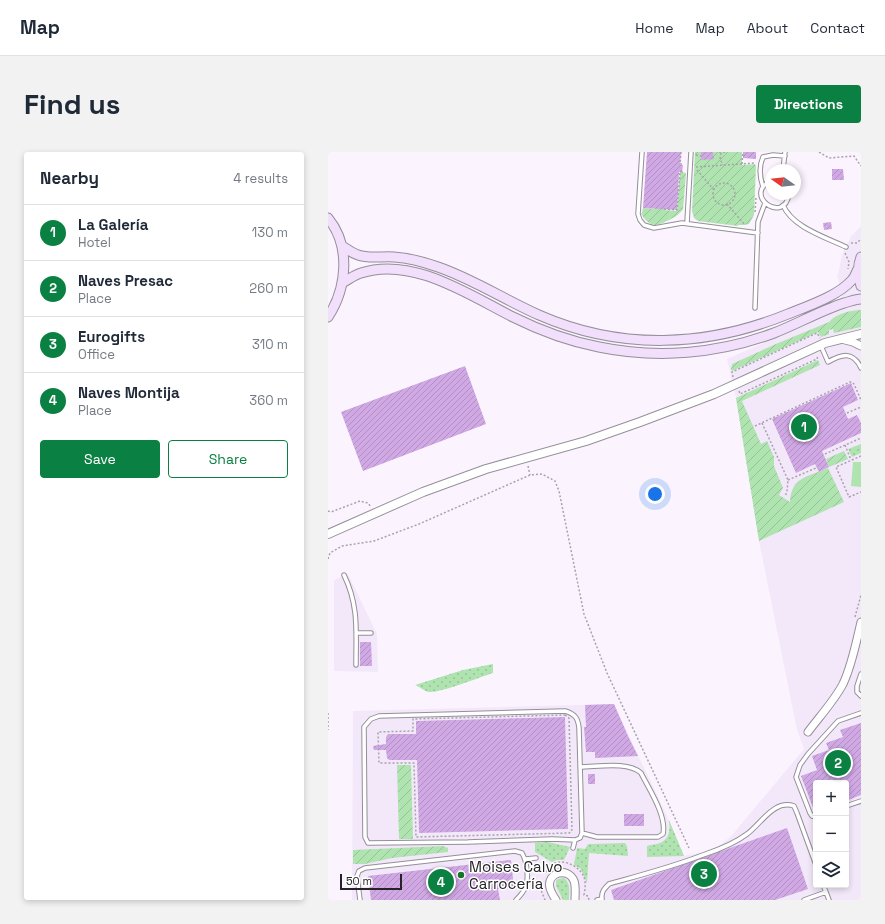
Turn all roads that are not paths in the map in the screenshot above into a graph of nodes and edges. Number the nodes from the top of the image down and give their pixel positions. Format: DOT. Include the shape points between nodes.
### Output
graph roads {
  1 [pos="642,152"];
  2 [pos="691,152"];
  3 [pos="785,154"];
  4 [pos="784,164"];
  5 [pos="765,184"];
  6 [pos="763,187"];
  7 [pos="787,200"];
  8 [pos="765,203"];
  9 [pos="783,205"];
  10 [pos="328,218"];
  11 [pos="687,223"];
  12 [pos="758,233"];
  13 [pos="342,246"];
  14 [pos="846,247"];
  15 [pos="861,257"];
  16 [pos="858,269"];
  17 [pos="342,283"];
  18 [pos="861,286"];
  19 [pos="861,299"];
  20 [pos="755,308"];
  21 [pos="328,317"];
  22 [pos="861,334"];
  23 [pos="841,339"];
  24 [pos="821,342"];
  25 [pos="861,346"];
  26 [pos="861,368"];
  27 [pos="328,534"];
  28 [pos="344,575"];
  29 [pos="858,622"];
  30 [pos="356,633"];
  31 [pos="371,633"];
  32 [pos="356,665"];
  33 [pos="861,674"];
  34 [pos="861,696"];
  35 [pos="861,713"];
  36 [pos="808,732"];
  37 [pos="580,767"];
  38 [pos="861,801"];
  39 [pos="849,805"];
  40 [pos="813,816"];
  41 [pos="582,833"];
  42 [pos="575,840"];
  43 [pos="573,848"];
  44 [pos="813,857"];
  45 [pos="536,858"];
  46 [pos="526,859"];
  47 [pos="824,888"];
  48 [pos="826,892"];
  49 [pos="602,899"];
  50 [pos="360,900"];
  51 [pos="516,900"];
  52 [pos="556,900"];
  53 [pos="575,900"];
  54 [pos="597,900"];
  55 [pos="804,900"];
  56 [pos="829,900"];
  1 -- 11 [label="lane" via="638,214 640,220 644,225 654,228 678,222"];
  2 -- 11 [label="lane"];
  3 -- 4 [label="lane"];
  3 -- 6 [label="lane" via="763,157 760,180"];
  5 -- 6 [label="lane"];
  6 -- 8 [label="lane" via="761,195"];
  7 -- 9 [label="lane"];
  8 -- 9 [label="lane" via="771,207"];
  8 -- 12 [label="lane" via="760,214"];
  9 -- 14 [label="lane" via="800,225"];
  10 -- 13 [label="main road"];
  11 -- 12 [label="lane"];
  12 -- 20 [label="lane"];
  13 -- 16 [label="main road" via="362,256 410,259 438,267 570,327 613,337 655,341 711,337 773,320 841,290 853,279"];
  13 -- 17 [label="main road"];
  15 -- 16 [label="main road"];
  16 -- 18 [label="main road"];
  17 -- 19 [label="main road" via="359,273 376,269 408,271 443,282 534,327 574,342 623,351 662,354 702,351 746,342 836,306"];
  17 -- 21 [label="main road" via="334,308"];
  22 -- 23 [label="street"];
  23 -- 24 [label="street"];
  23 -- 25 [label="street"];
  24 -- 26 [label="lane" via="828,362 838,356 847,355 855,359"];
  24 -- 27 [label="street" via="714,394 586,441 486,469 423,492"];
  28 -- 30 [label="lane" via="355,607"];
  29 -- 36 [label="street" via="848,671 842,685"];
  30 -- 31 [label="lane"];
  30 -- 32 [label="lane"];
  33 -- 34 [label="lane" via="857,686 857,692"];
  35 -- 40 [label="lane" via="838,721 808,754 798,771 796,777"];
  37 -- 41 [label="lane"];
  37 -- 41 [label="lane" via="624,766 636,769 641,773 664,824 663,834 658,837 597,837"];
  37 -- 42 [label="lane" via="578,720 565,711 379,716 371,719 364,727 365,837 368,844"];
  38 -- 39 [label="lane"];
  41 -- 42 [label="lane" via="580,838"];
  42 -- 43 [label="lane"];
  44 -- 49 [label="lane" via="794,806 787,804 778,806 747,834 721,849 609,884 601,894"];
  45 -- 46 [label="lane"];
  46 -- 50 [label="lane" via="522,853 515,851 365,868 359,871 357,876"];
  46 -- 51 [label="lane" via="527,883"];
  47 -- 48 [label="lane"];
  48 -- 55 [label="lane"];
  48 -- 56 [label="lane"];
  49 -- 54 [label="lane"];
  52 -- 53 [label="street" via="550,882 555,874 560,872 572,877"];
}
